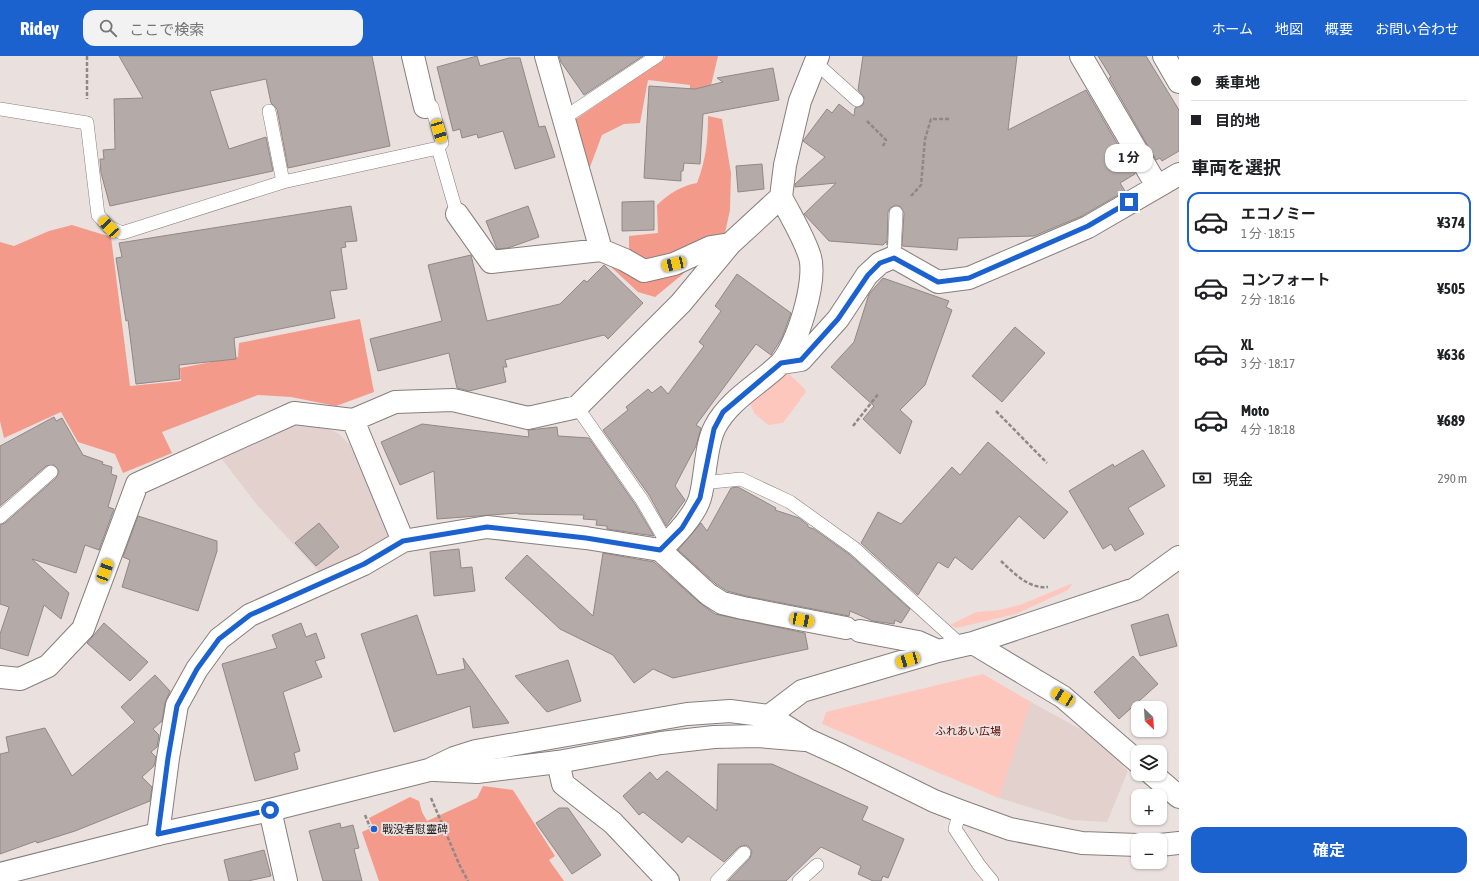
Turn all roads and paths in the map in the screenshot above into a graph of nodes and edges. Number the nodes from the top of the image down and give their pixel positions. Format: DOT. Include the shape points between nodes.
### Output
graph roads {
  1 [pos="87,56"];
  2 [pos="413,56"];
  3 [pos="546,56"];
  4 [pos="657,56"];
  5 [pos="1081,56"];
  6 [pos="1164,56"];
  7 [pos="817,60"];
  8 [pos="1179,82"];
  9 [pos="857,100"];
  10 [pos="425,107"];
  11 [pos="0,109"];
  12 [pos="269,111"];
  13 [pos="564,118"];
  14 [pos="950,119"];
  15 [pos="87,123"];
  16 [pos="883,146"];
  17 [pos="438,148"];
  18 [pos="1179,174"];
  19 [pos="283,182"];
  20 [pos="1157,186"];
  21 [pos="781,197"];
  22 [pos="896,213"];
  23 [pos="457,214"];
  24 [pos="730,244"];
  25 [pos="601,250"];
  26 [pos="894,258"];
  27 [pos="781,363"];
  28 [pos="879,393"];
  29 [pos="577,407"];
  30 [pos="996,411"];
  31 [pos="353,420"];
  32 [pos="853,426"];
  33 [pos="1047,463"];
  34 [pos="51,472"];
  35 [pos="702,484"];
  36 [pos="0,517"];
  37 [pos="403,541"];
  38 [pos="664,547"];
  39 [pos="1179,557"];
  40 [pos="1001,561"];
  41 [pos="1052,586"];
  42 [pos="968,644"];
  43 [pos="938,651"];
  44 [pos="0,677"];
  45 [pos="769,716"];
  46 [pos="808,740"];
  47 [pos="1131,756"];
  48 [pos="558,762"];
  49 [pos="430,770"];
  50 [pos="1160,781"];
  51 [pos="428,793"];
  52 [pos="1179,797"];
  53 [pos="270,810"];
  54 [pos="960,812"];
  55 [pos="364,814"];
  56 [pos="370,827"];
  57 [pos="158,834"];
  58 [pos="1179,843"];
  59 [pos="1167,844"];
  60 [pos="1131,845"];
  61 [pos="744,853"];
  62 [pos="817,865"];
  63 [pos="0,874"];
  64 [pos="663,879"];
  65 [pos="286,881"];
  66 [pos="468,881"];
  67 [pos="717,881"];
  68 [pos="800,881"];
  69 [pos="992,881"];
  1 -- 15 [label="path"];
  2 -- 10 [label="street"];
  3 -- 13 [label="street"];
  4 -- 13 [label="lane"];
  5 -- 20 [label="street"];
  6 -- 8 [label="street"];
  7 -- 9 [label="lane"];
  7 -- 21 [label="street" via="800,102 784,165"];
  9 -- 16 [label="path" via="851,106 886,140"];
  10 -- 17 [label="lane" via="432,107 442,142"];
  11 -- 15 [label="lane"];
  12 -- 19 [label="lane"];
  13 -- 25 [label="street"];
  14 -- 22 [label="path" via="931,119 925,139 921,185"];
  15 -- 19 [label="lane" via="98,215 109,227 122,233"];
  17 -- 19 [label="lane"];
  17 -- 23 [label="lane"];
  18 -- 20 [label="street"];
  20 -- 26 [label="street" via="1088,226 969,278 938,282"];
  21 -- 24 [label="street"];
  21 -- 27 [label="street" via="810,257 812,277 798,331"];
  22 -- 26 [label="lane"];
  23 -- 25 [label="street" via="491,262"];
  24 -- 25 [label="street" via="711,247 674,264 644,270"];
  24 -- 29 [label="street" via="681,303"];
  26 -- 27 [label="street" via="880,263 868,275 838,319 801,360"];
  27 -- 35 [label="street" via="723,412 714,429"];
  28 -- 32 [label="path"];
  29 -- 31 [label="street" via="528,418 453,400 394,402"];
  29 -- 38 [label="lane" via="642,500"];
  30 -- 33 [label="path"];
  31 -- 37 [label="street"];
  31 -- 44 [label="street" via="294,413 137,484 83,629 48,666 20,679"];
  34 -- 36 [label="lane"];
  35 -- 38 [label="street" via="700,498 682,528"];
  35 -- 42 [label="lane" via="741,479 790,502 854,548"];
  37 -- 38 [label="street" via="487,527"];
  37 -- 57 [label="street" via="364,564 250,615 219,639 197,669 177,706"];
  38 -- 43 [label="street" via="708,594 722,603 918,642"];
  39 -- 42 [label="street" via="1135,589"];
  40 -- 41 [label="path" via="1032,585"];
  42 -- 43 [label="street"];
  42 -- 47 [label="street" via="1063,697"];
  43 -- 45 [label="street" via="802,691"];
  45 -- 46 [label="street"];
  45 -- 49 [label="street" via="730,711 687,714 476,751"];
  46 -- 48 [label="street" via="758,736 714,737 661,743"];
  46 -- 54 [label="street"];
  48 -- 49 [label="street" via="477,772"];
  48 -- 64 [label="street" via="563,784 613,823"];
  49 -- 53 [label="street"];
  50 -- 52 [label="street"];
  51 -- 66 [label="path"];
  53 -- 57 [label="street"];
  53 -- 65 [label="street"];
  54 -- 60 [label="street" via="1010,829 1082,843"];
  54 -- 69 [label="lane" via="955,829"];
  55 -- 56 [label="path"];
  57 -- 63 [label="street"];
  58 -- 59 [label="street"];
  61 -- 67 [label="lane"];
  62 -- 68 [label="lane"];
}
